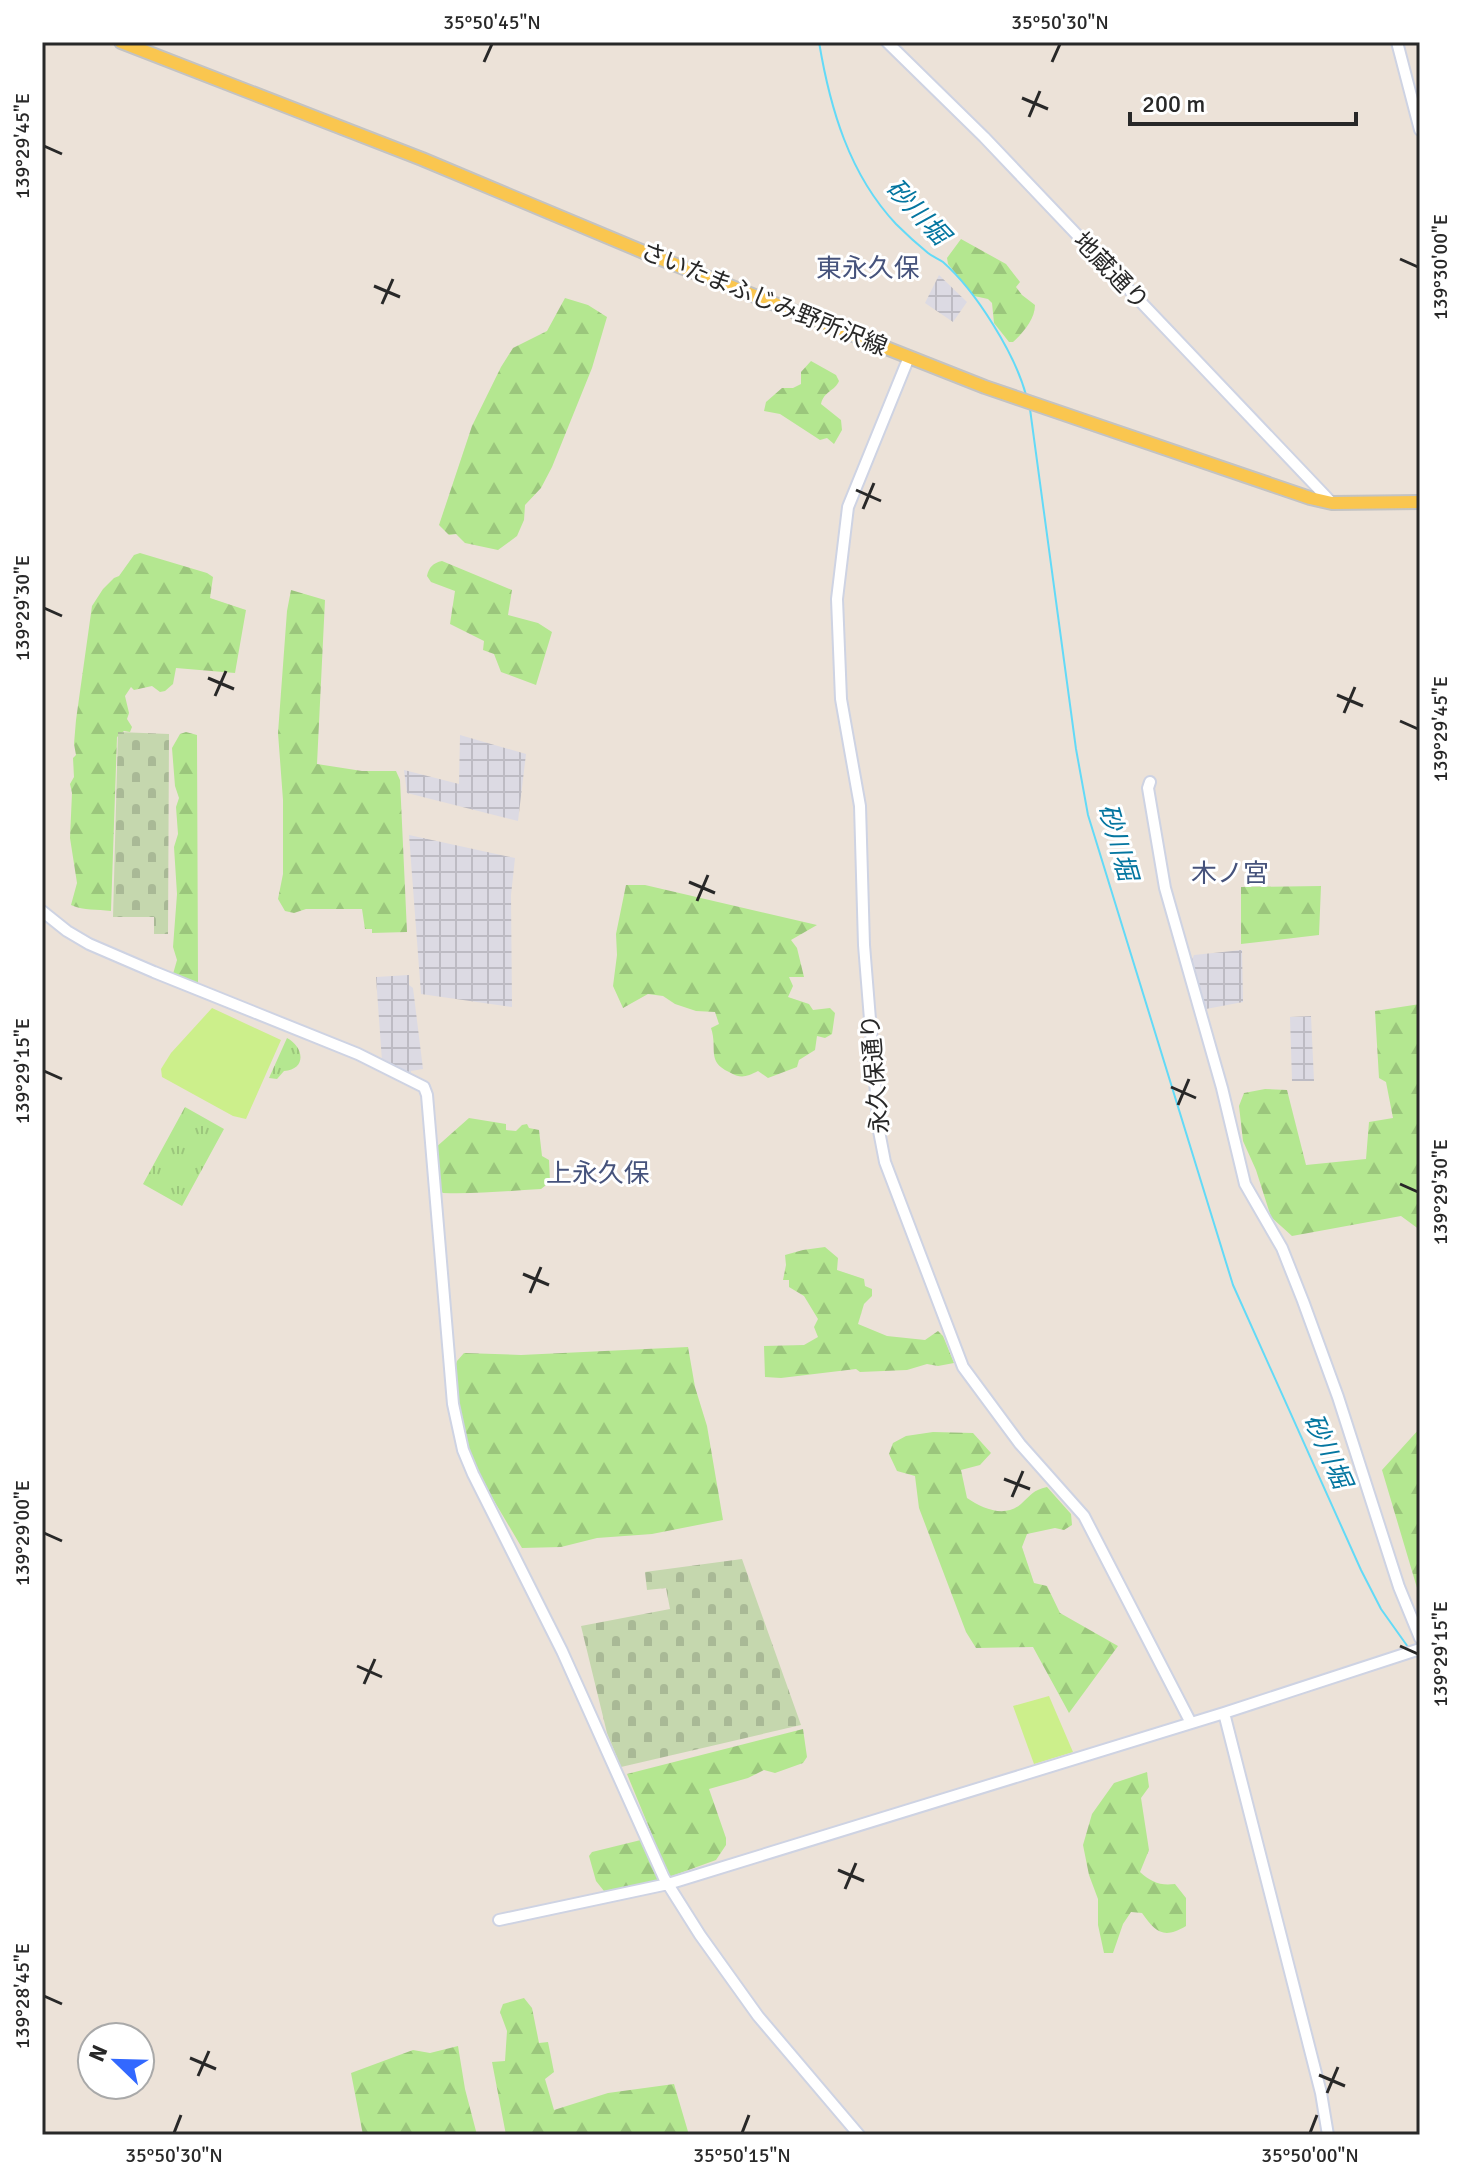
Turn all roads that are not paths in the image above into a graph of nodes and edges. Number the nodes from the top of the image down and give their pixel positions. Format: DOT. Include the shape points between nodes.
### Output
graph roads {
  1 [pos="121,42"];
  2 [pos="887,42"];
  3 [pos="1397,42"];
  4 [pos="1420,130"];
  5 [pos="909,357"];
  6 [pos="1420,502"];
  7 [pos="1332,503"];
  8 [pos="1150,782"];
  9 [pos="42,911"];
  10 [pos="1420,1645"];
  11 [pos="1224,1713"];
  12 [pos="1191,1723"];
  13 [pos="668,1884"];
  14 [pos="499,1920"];
  15 [pos="859,2135"];
  16 [pos="1328,2135"];
  1 -- 5 [label="main road, さいたまふじみ野所沢線"];
  2 -- 7 [label="street, 地蔵通り"];
  3 -- 4 [label="street"];
  5 -- 7 [label="main road, さいたまふじみ野所沢線" via="1035,405"];
  5 -- 12 [label="street, 永久保通り" via="850,499 837,599 841,699 860,806 864,945 883,1155 963,1367 1020,1444 1084,1516"];
  6 -- 7 [label="main road, さいたまふじみ野所沢線"];
  8 -- 10 [label="street" via="1165,888 1245,1184 1282,1248 1303,1301"];
  9 -- 13 [label="street" via="89,944 358,1054 424,1087 452,1391 463,1450"];
  10 -- 11 [label="street"];
  11 -- 12 [label="street"];
  11 -- 16 [label="street"];
  12 -- 13 [label="street"];
  13 -- 14 [label="street"];
  13 -- 15 [label="street" via="758,2016"];
}
